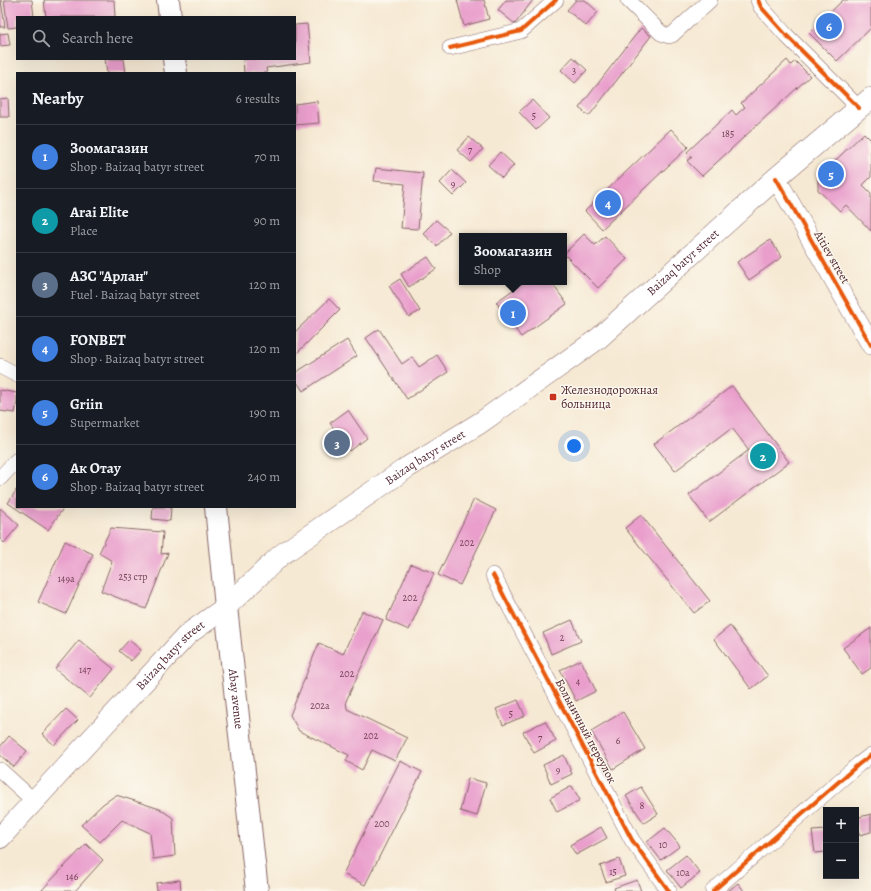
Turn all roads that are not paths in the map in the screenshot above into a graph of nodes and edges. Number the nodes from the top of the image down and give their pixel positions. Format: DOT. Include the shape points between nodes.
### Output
graph roads {
  1 [pos="168,0"];
  2 [pos="556,0"];
  3 [pos="628,0"];
  4 [pos="710,0"];
  5 [pos="758,0"];
  6 [pos="170,16"];
  7 [pos="450,48"];
  8 [pos="174,60"];
  9 [pos="176,72"];
  10 [pos="865,103"];
  11 [pos="776,178"];
  12 [pos="871,345"];
  13 [pos="0,366"];
  14 [pos="16,374"];
  15 [pos="16,461"];
  16 [pos="0,478"];
  17 [pos="216,508"];
  18 [pos="493,576"];
  19 [pos="226,606"];
  20 [pos="871,755"];
  21 [pos="0,770"];
  22 [pos="34,801"];
  23 [pos="0,838"];
  24 [pos="257,891"];
  25 [pos="669,891"];
  26 [pos="713,891"];
  1 -- 6 [label="main road"];
  2 -- 7 [label="street" via="521,32"];
  3 -- 4 [label="street" via="660,33 669,36"];
  5 -- 10 [label="street" via="761,7 786,35"];
  8 -- 9 [label="main road"];
  10 -- 11 [label="main road, Baizaq batyr street"];
  11 -- 12 [label="street, Aitiev street"];
  11 -- 19 [label="main road, Baizaq batyr street" via="600,338 480,423 408,467 281,555"];
  13 -- 14 [label="street"];
  15 -- 16 [label="street"];
  17 -- 19 [label="main road, Abay avenue"];
  18 -- 25 [label="street, Больничный переулок" via="632,840"];
  19 -- 22 [label="main road, Baizaq batyr street" via="188,634"];
  19 -- 24 [label="main road, Abay avenue"];
  20 -- 26 [label="street"];
  21 -- 22 [label="street"];
  22 -- 23 [label="main road, Baizaq batyr street"];
}
